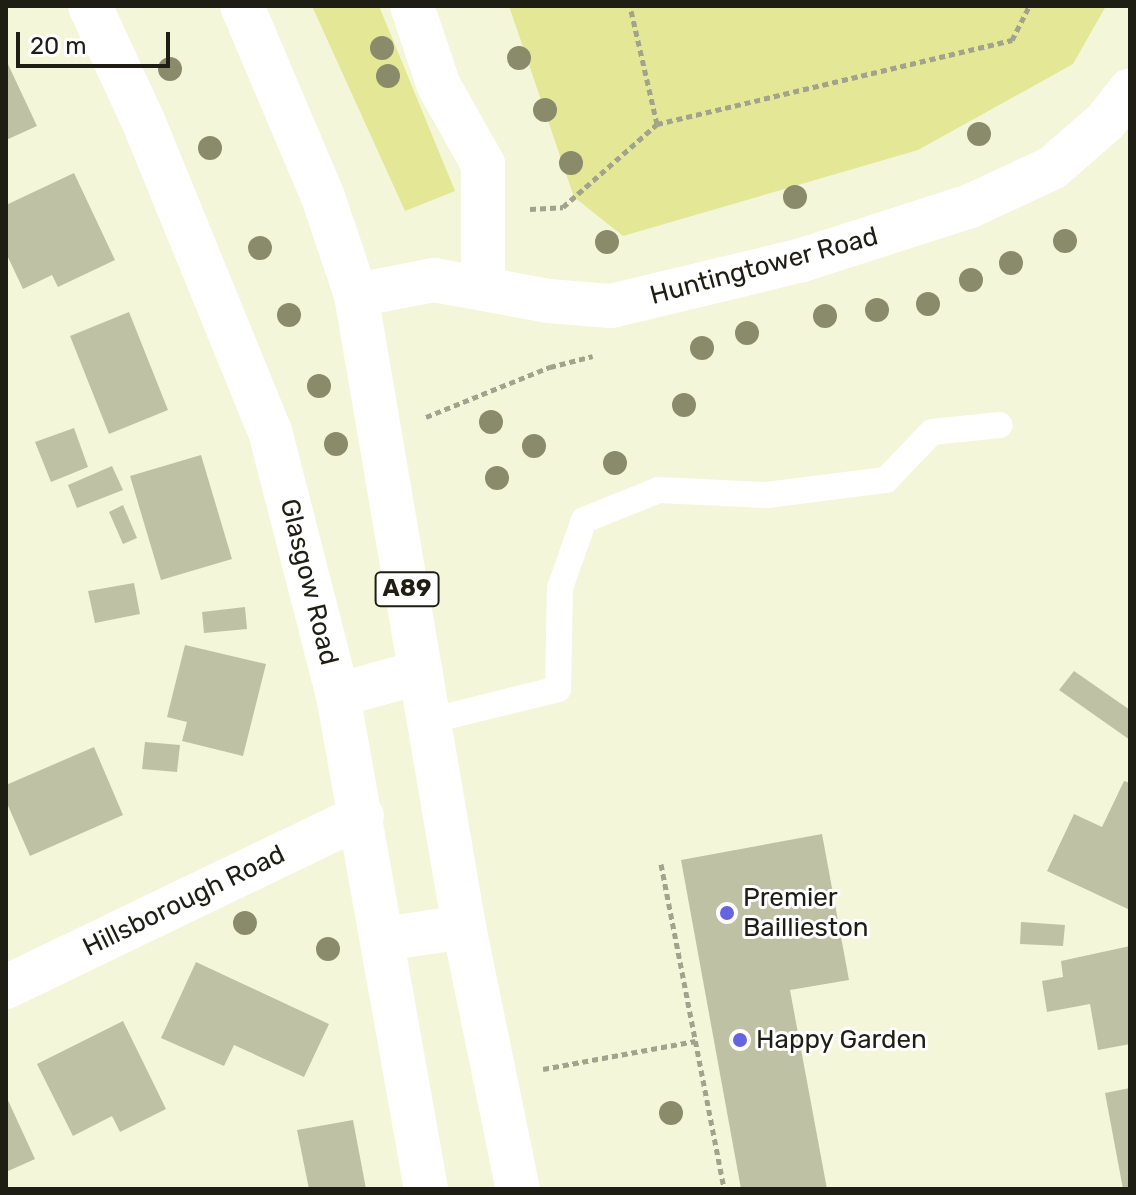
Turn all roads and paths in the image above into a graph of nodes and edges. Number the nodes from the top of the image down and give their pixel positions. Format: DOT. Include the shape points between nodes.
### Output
graph roads {
  1 [pos="90,6"];
  2 [pos="242,6"];
  3 [pos="412,6"];
  4 [pos="630,6"];
  5 [pos="1029,6"];
  6 [pos="1130,90"];
  7 [pos="657,124"];
  8 [pos="485,212"];
  9 [pos="483,289"];
  10 [pos="356,295"];
  11 [pos="606,352"];
  12 [pos="1000,425"];
  13 [pos="381,435"];
  14 [pos="421,672"];
  15 [pos="338,695"];
  16 [pos="429,721"];
  17 [pos="362,816"];
  18 [pos="661,864"];
  19 [pos="464,927"];
  20 [pos="383,939"];
  21 [pos="6,987"];
  22 [pos="695,1041"];
  23 [pos="494,1078"];
  24 [pos="426,1189"];
  25 [pos="518,1189"];
  26 [pos="724,1189"];
  1 -- 15 [label="street, Glasgow Road" via="144,123 270,431"];
  2 -- 10 [label="street, A89" via="323,197"];
  3 -- 8 [label="street" via="439,86 483,164"];
  4 -- 7 [label="path"];
  5 -- 7 [label="path" via="1012,40"];
  6 -- 9 [label="street, Huntingtower Road" via="1106,121 1052,168 970,206 799,261 611,306"];
  7 -- 8 [label="path" via="563,207"];
  8 -- 9 [label="street" via="479,248"];
  9 -- 10 [label="street, Huntingtower Road" via="434,280"];
  10 -- 13 [label="street, A89"];
  11 -- 13 [label="path" via="550,367"];
  12 -- 16 [label="lane" via="932,432 886,480 767,495 659,490 584,520 560,588 558,689"];
  13 -- 14 [label="street, A89"];
  14 -- 15 [label="street"];
  14 -- 16 [label="street, A89"];
  15 -- 17 [label="street, Glasgow Road"];
  16 -- 19 [label="street, A89"];
  17 -- 20 [label="street, Glasgow Road"];
  17 -- 21 [label="street, Hillsborough Road"];
  18 -- 22 [label="path"];
  19 -- 20 [label="street"];
  19 -- 23 [label="street, A89"];
  20 -- 24 [label="street, Glasgow Road"];
  22 -- 23 [label="path"];
  22 -- 26 [label="path"];
  23 -- 25 [label="street, A89"];
}
